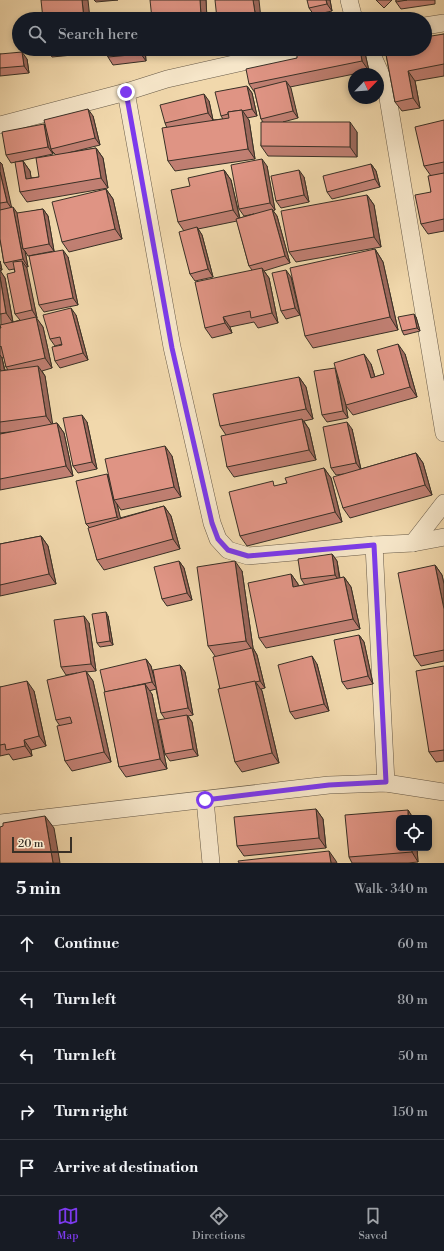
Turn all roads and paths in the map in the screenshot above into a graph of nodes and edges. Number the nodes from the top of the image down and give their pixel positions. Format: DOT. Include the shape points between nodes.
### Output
graph roads {
  1 [pos="349,0"];
  2 [pos="352,12"];
  3 [pos="444,23"];
  4 [pos="432,25"];
  5 [pos="270,56"];
  6 [pos="372,56"];
  7 [pos="126,92"];
  8 [pos="0,125"];
  9 [pos="444,433"];
  10 [pos="444,502"];
  11 [pos="444,537"];
  12 [pos="413,543"];
  13 [pos="374,545"];
  14 [pos="386,782"];
  15 [pos="444,792"];
  16 [pos="205,800"];
  17 [pos="0,823"];
  18 [pos="211,863"];
  1 -- 2 [label="street"];
  3 -- 4 [label="street"];
  5 -- 7 [label="street" via="167,79"];
  6 -- 9 [label="street" via="386,86"];
  7 -- 8 [label="street"];
  7 -- 13 [label="street" via="172,348 212,523 218,539 228,550 248,556"];
  10 -- 12 [label="street"];
  11 -- 12 [label="street"];
  12 -- 13 [label="street"];
  13 -- 14 [label="street"];
  14 -- 15 [label="street"];
  14 -- 16 [label="street" via="329,785"];
  16 -- 17 [label="street"];
  16 -- 18 [label="street"];
}
